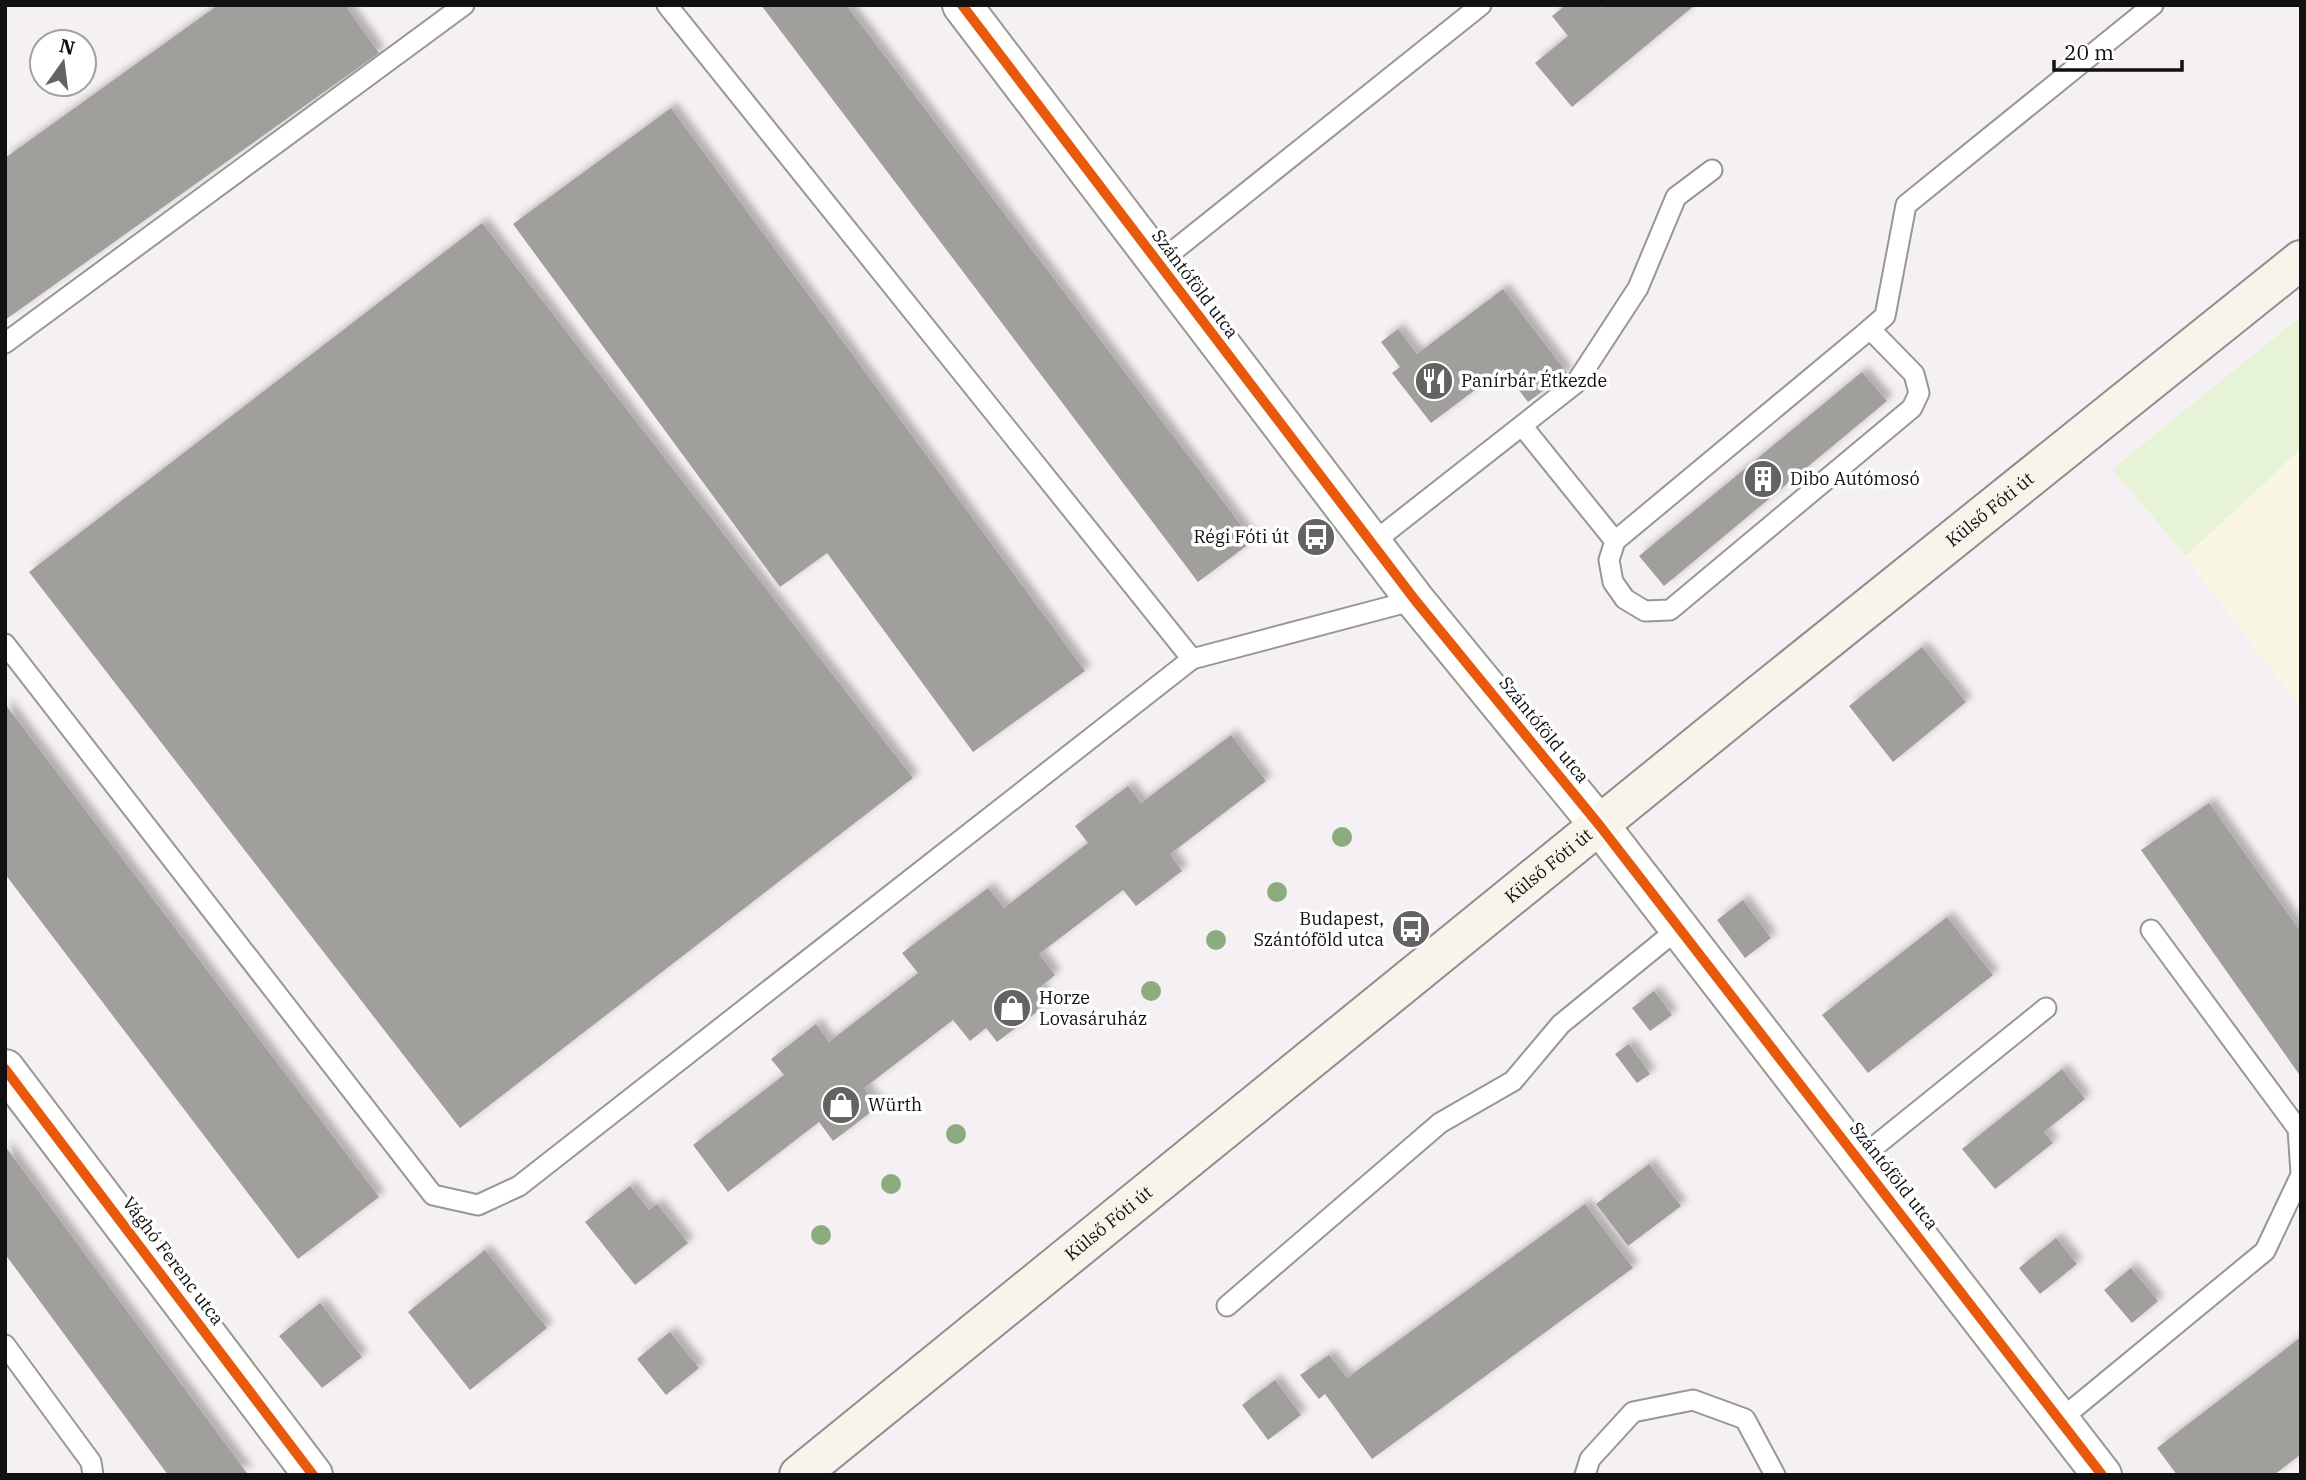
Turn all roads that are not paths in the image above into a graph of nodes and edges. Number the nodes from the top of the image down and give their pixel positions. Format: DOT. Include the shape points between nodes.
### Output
graph roads {
  1 [pos="464,5"];
  2 [pos="667,5"];
  3 [pos="962,5"];
  4 [pos="1481,5"];
  5 [pos="2153,5"];
  6 [pos="1712,170"];
  7 [pos="2301,260"];
  8 [pos="1157,264"];
  9 [pos="1870,329"];
  10 [pos="5,343"];
  11 [pos="1523,427"];
  12 [pos="1615,541"];
  13 [pos="1371,544"];
  14 [pos="1415,600"];
  15 [pos="5,644"];
  16 [pos="1192,659"];
  17 [pos="1600,826"];
  18 [pos="1679,928"];
  19 [pos="2151,929"];
  20 [pos="2046,1008"];
  21 [pos="5,1069"];
  22 [pos="1859,1159"];
  23 [pos="2301,1174"];
  24 [pos="1227,1306"];
  25 [pos="5,1345"];
  26 [pos="2061,1419"];
  27 [pos="93,1475"];
  28 [pos="313,1475"];
  29 [pos="799,1475"];
  30 [pos="1585,1475"];
  31 [pos="1775,1475"];
  32 [pos="2102,1475"];
  1 -- 10 [label="lane"];
  2 -- 16 [label="lane"];
  3 -- 8 [label="street, Szántóföld utca"];
  4 -- 8 [label="lane"];
  5 -- 9 [label="lane" via="1906,205 1885,316"];
  6 -- 11 [label="lane" via="1676,197 1637,288 1576,383"];
  7 -- 17 [label="main road, Külső Fóti út"];
  8 -- 13 [label="street, Szántóföld utca"];
  9 -- 12 [label="lane"];
  9 -- 12 [label="lane" via="1914,374 1919,393 1912,408 1670,610 1646,611 1625,599 1612,582 1609,560"];
  11 -- 12 [label="lane"];
  11 -- 13 [label="lane"];
  13 -- 14 [label="street, Szántóföld utca"];
  14 -- 16 [label="lane"];
  14 -- 17 [label="street, Szántóföld utca"];
  15 -- 16 [label="lane" via="433,1195 478,1205 519,1186"];
  17 -- 18 [label="street, Szántóföld utca"];
  17 -- 29 [label="main road, Külső Fóti út"];
  18 -- 22 [label="street, Szántóföld utca"];
  18 -- 24 [label="lane" via="1561,1024 1513,1081 1440,1123"];
  19 -- 23 [label="lane" via="2298,1129"];
  20 -- 22 [label="lane"];
  21 -- 28 [label="street, Vághó Ferenc utca"];
  22 -- 26 [label="street, Szántóföld utca"];
  23 -- 26 [label="lane" via="2265,1251"];
  25 -- 27 [label="lane" via="91,1462"];
  26 -- 32 [label="street, Szántóföld utca"];
  30 -- 31 [label="lane" via="1590,1459 1633,1412 1693,1401 1745,1419"];
}
